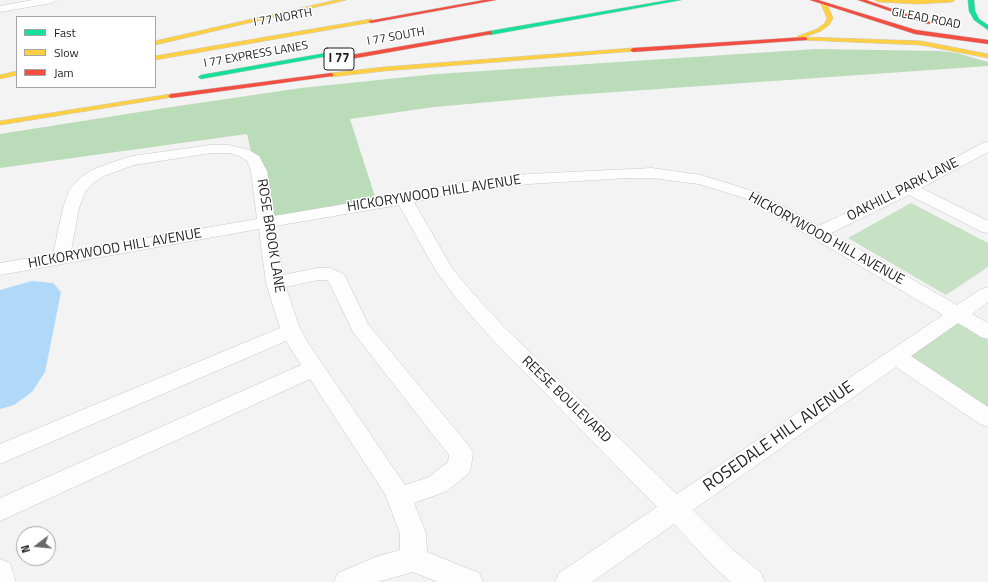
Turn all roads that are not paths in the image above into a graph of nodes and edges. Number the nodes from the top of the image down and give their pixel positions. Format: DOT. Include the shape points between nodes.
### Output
graph roads {
  1 [pos="52,0"];
  2 [pos="343,0"];
  3 [pos="462,0"];
  4 [pos="494,0"];
  5 [pos="645,0"];
  6 [pos="678,0"];
  7 [pos="813,0"];
  8 [pos="861,0"];
  9 [pos="878,0"];
  10 [pos="952,0"];
  11 [pos="971,0"];
  12 [pos="824,4"];
  13 [pos="0,9"];
  14 [pos="988,28"];
  15 [pos="794,39"];
  16 [pos="966,39"];
  17 [pos="988,42"];
  18 [pos="156,43"];
  19 [pos="988,50"];
  20 [pos="156,52"];
  21 [pos="988,56"];
  22 [pos="156,58"];
  23 [pos="16,73"];
  24 [pos="0,77"];
  25 [pos="16,78"];
  26 [pos="191,78"];
  27 [pos="0,81"];
  28 [pos="0,122"];
  29 [pos="988,146"];
  30 [pos="909,188"];
  31 [pos="404,199"];
  32 [pos="268,222"];
  33 [pos="988,228"];
  34 [pos="818,233"];
  35 [pos="61,258"];
  36 [pos="0,269"];
  37 [pos="275,283"];
  38 [pos="988,293"];
  39 [pos="958,315"];
  40 [pos="292,331"];
  41 [pos="988,332"];
  42 [pos="895,356"];
  43 [pos="314,368"];
  44 [pos="988,418"];
  45 [pos="0,454"];
  46 [pos="399,498"];
  47 [pos="0,510"];
  48 [pos="675,510"];
  49 [pos="414,559"];
  50 [pos="0,572"];
  51 [pos="2,582"];
  52 [pos="348,582"];
  53 [pos="469,582"];
  54 [pos="570,582"];
  55 [pos="751,582"];
  1 -- 13 [label="street"];
  2 -- 18 [label="main road"];
  3 -- 20 [label="main road, I 77 NORTH"];
  4 -- 22 [label="main road, I 77 EXPRESS LANES / I 77"];
  5 -- 26 [label="main road, I 77 EXPRESS LANES / I 77"];
  6 -- 28 [label="main road, I 77 SOUTH / I 77"];
  7 -- 12 [label="main road, GILEAD ROAD"];
  8 -- 16 [label="main road, GILEAD ROAD" via="927,21"];
  9 -- 10 [label="main road"];
  11 -- 14 [label="main road" via="972,11 977,20"];
  12 -- 15 [label="main road" via="830,18 827,24 819,30"];
  12 -- 16 [label="main road, GILEAD ROAD" via="901,29"];
  15 -- 21 [label="main road" via="921,43"];
  15 -- 28 [label="main road" via="504,58 368,70 207,90"];
  16 -- 17 [label="main road, GILEAD ROAD"];
  16 -- 19 [label="main road, GILEAD ROAD"];
  23 -- 24 [label="main road"];
  25 -- 27 [label="main road"];
  29 -- 30 [label="street, OAKHILL PARK LANE"];
  30 -- 33 [label="street"];
  30 -- 34 [label="street, OAKHILL PARK LANE"];
  31 -- 32 [label="street, HICKORYWOOD HILL AVENUE"];
  31 -- 34 [label="street, HICKORYWOOD HILL AVENUE" via="506,181 652,173 700,180 753,196"];
  31 -- 48 [label="street, REESE BOULEVARD" via="445,271 464,295 497,332 628,460"];
  32 -- 35 [label="street, HICKORYWOOD HILL AVENUE"];
  32 -- 35 [label="street, ROSE BROOK LANE" via="259,171 254,159 244,153 229,149 211,149 147,158 104,171 86,181 77,190"];
  32 -- 37 [label="street, ROSE BROOK LANE"];
  34 -- 39 [label="street, HICKORYWOOD HILL AVENUE"];
  35 -- 36 [label="street, HICKORYWOOD HILL AVENUE"];
  37 -- 40 [label="street, ROSE BROOK LANE"];
  37 -- 46 [label="street" via="318,274 330,274 337,278 360,328 461,454 458,467 438,484"];
  38 -- 39 [label="street, ROSEDALE HILL AVENUE"];
  39 -- 41 [label="street, HICKORYWOOD HILL AVENUE"];
  39 -- 42 [label="street, ROSEDALE HILL AVENUE"];
  40 -- 43 [label="street, ROSE BROOK LANE"];
  40 -- 45 [label="street"];
  42 -- 44 [label="street"];
  42 -- 48 [label="street, ROSEDALE HILL AVENUE"];
  43 -- 46 [label="street, ROSE BROOK LANE"];
  43 -- 47 [label="street"];
  46 -- 49 [label="street, ROSE BROOK LANE" via="413,533"];
  48 -- 54 [label="street, ROSEDALE HILL AVENUE"];
  48 -- 55 [label="street, REESE BOULEVARD"];
  49 -- 52 [label="street" via="378,569"];
  49 -- 53 [label="street"];
  50 -- 51 [label="street"];
}
